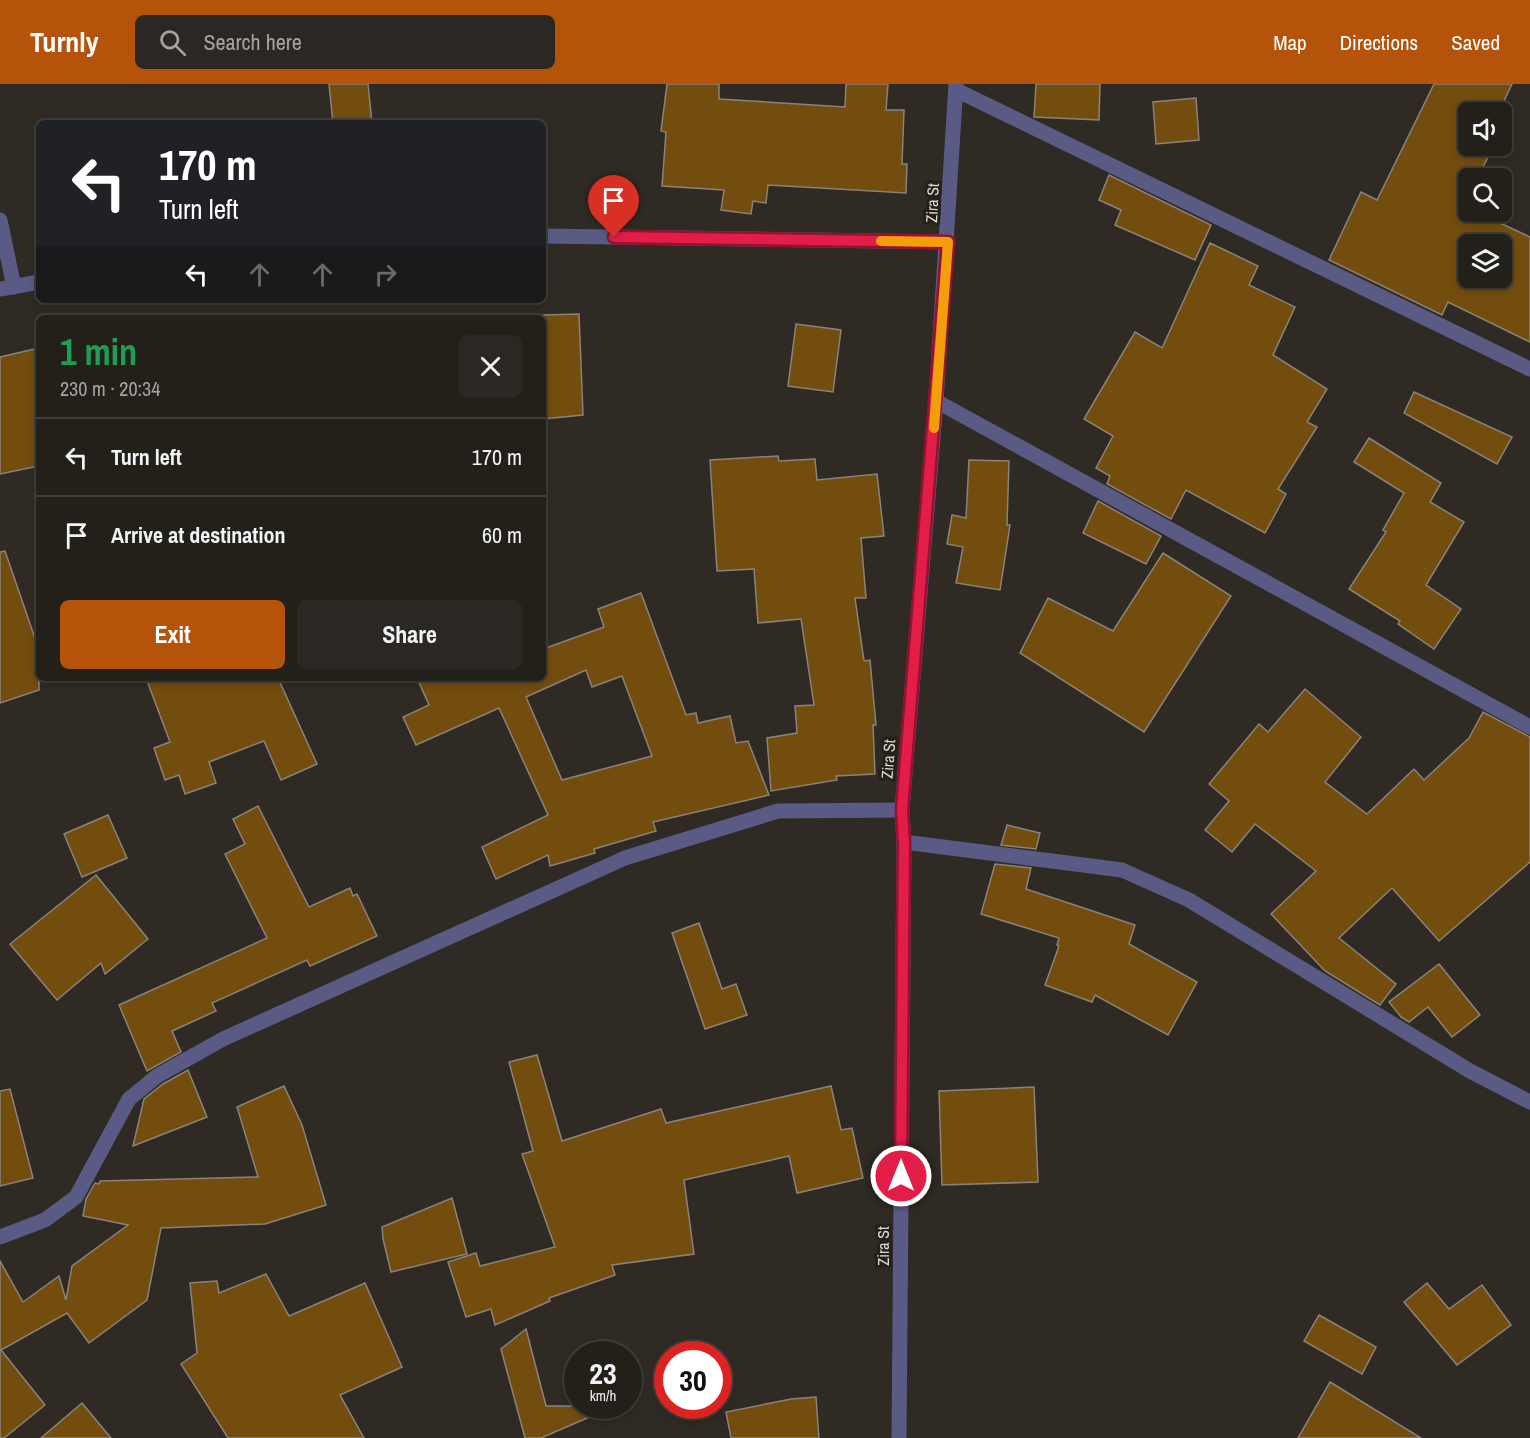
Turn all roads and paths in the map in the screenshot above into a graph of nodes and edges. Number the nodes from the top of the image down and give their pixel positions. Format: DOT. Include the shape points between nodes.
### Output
graph roads {
  1 [pos="956,87"];
  2 [pos="0,220"];
  3 [pos="546,236"];
  4 [pos="948,242"];
  5 [pos="36,283"];
  6 [pos="7,288"];
  7 [pos="1530,369"];
  8 [pos="936,401"];
  9 [pos="1530,727"];
  10 [pos="902,810"];
  11 [pos="904,842"];
  12 [pos="1530,1102"];
  13 [pos="0,1237"];
  14 [pos="899,1438"];
  1 -- 4 [label="street, Zira St"];
  1 -- 7 [label="street"];
  2 -- 6 [label="street"];
  3 -- 4 [label="street"];
  4 -- 8 [label="street, Zira St"];
  5 -- 6 [label="street"];
  8 -- 9 [label="street"];
  8 -- 10 [label="street, Zira St"];
  10 -- 11 [label="street, Zira St"];
  10 -- 13 [label="street" via="778,811 626,858 223,1039 157,1076 129,1099 76,1197 45,1220"];
  11 -- 12 [label="street" via="1122,870 1189,900 1470,1071"];
  11 -- 14 [label="street, Zira St"];
}
